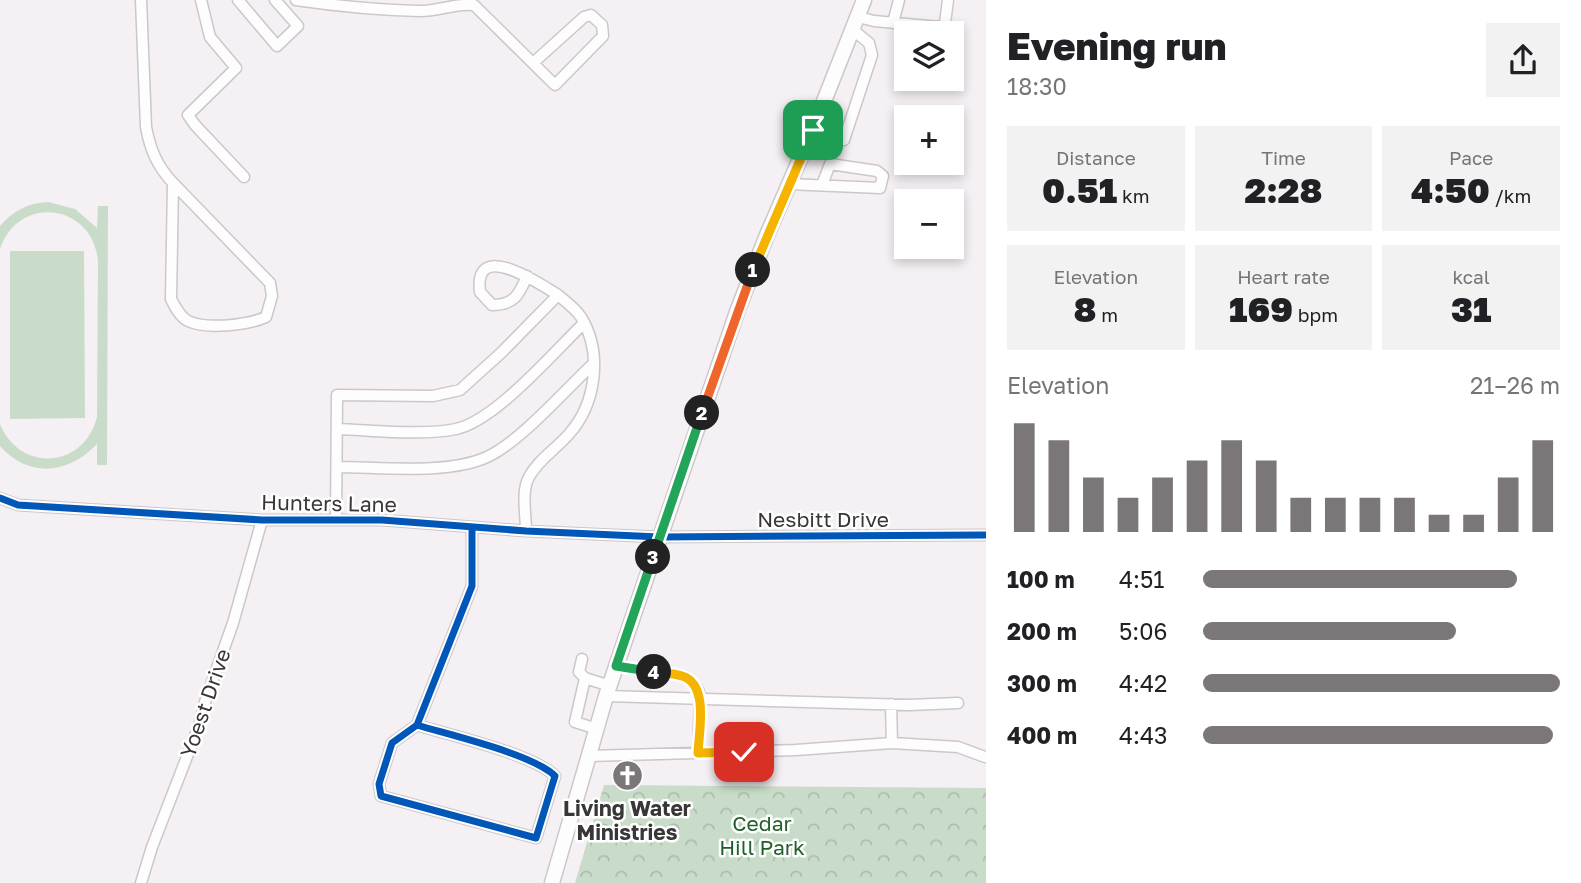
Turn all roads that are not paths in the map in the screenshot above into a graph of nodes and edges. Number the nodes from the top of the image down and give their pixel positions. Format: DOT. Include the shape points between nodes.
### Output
graph roads {
  1 [pos="141,0"];
  2 [pos="201,0"];
  3 [pos="238,0"];
  4 [pos="275,0"];
  5 [pos="296,0"];
  6 [pos="864,0"];
  7 [pos="899,0"];
  8 [pos="948,0"];
  9 [pos="855,23"];
  10 [pos="893,23"];
  11 [pos="533,63"];
  12 [pos="813,130"];
  13 [pos="244,177"];
  14 [pos="173,183"];
  15 [pos="788,184"];
  16 [pos="822,186"];
  17 [pos="527,276"];
  18 [pos="558,295"];
  19 [pos="584,323"];
  20 [pos="593,364"];
  21 [pos="337,429"];
  22 [pos="337,467"];
  23 [pos="0,498"];
  24 [pos="262,520"];
  25 [pos="337,520"];
  26 [pos="472,527"];
  27 [pos="526,531"];
  28 [pos="986,535"];
  29 [pos="659,537"];
  30 [pos="582,659"];
  31 [pos="616,666"];
  32 [pos="585,678"];
  33 [pos="608,691"];
  34 [pos="700,697"];
  35 [pos="958,703"];
  36 [pos="891,704"];
  37 [pos="416,725"];
  38 [pos="597,729"];
  39 [pos="892,743"];
  40 [pos="698,753"];
  41 [pos="589,756"];
  42 [pos="985,757"];
  43 [pos="141,883"];
  44 [pos="552,883"];
  1 -- 14 [label="street" via="149,146"];
  2 -- 13 [label="street" via="210,37 236,68 188,115"];
  3 -- 4 [label="street" via="277,46 298,26"];
  5 -- 11 [label="street" via="424,11 474,5"];
  6 -- 9 [label="main road"];
  7 -- 10 [label="street"];
  8 -- 10 [label="street" via="945,23 939,27"];
  9 -- 10 [label="street"];
  9 -- 12 [label="main road"];
  9 -- 12 [label="street" via="872,55 844,140"];
  11 -- 11 [label="street" via="555,85 603,36 602,25 591,15 584,17"];
  12 -- 15 [label="main road"];
  14 -- 14 [label="street" via="172,299 177,311 187,321 201,325 237,325 266,317 272,296 270,283"];
  15 -- 16 [label="street"];
  15 -- 29 [label="main road" via="738,309"];
  16 -- 16 [label="street" via="880,188 883,176 877,171 830,164"];
  17 -- 17 [label="street" via="502,266 490,267 480,277 480,292 492,304 505,305 521,291"];
  17 -- 18 [label="street"];
  18 -- 19 [label="street"];
  18 -- 21 [label="street" via="460,390 433,396 337,395"];
  19 -- 20 [label="street"];
  19 -- 21 [label="street" via="494,410 474,423 433,431"];
  20 -- 22 [label="street" via="508,445 488,457 450,467"];
  20 -- 27 [label="street" via="587,408 527,480"];
  21 -- 22 [label="street"];
  22 -- 25 [label="street"];
  23 -- 24 [label="street, Hunters Lane" via="18,505"];
  24 -- 25 [label="street, Hunters Lane"];
  24 -- 43 [label="street, Yoest Drive" via="200,723"];
  25 -- 26 [label="street, Hunters Lane"];
  26 -- 27 [label="street, Hunters Lane"];
  26 -- 37 [label="street" via="472,586"];
  27 -- 29 [label="street, Hunters Lane"];
  28 -- 29 [label="street, Nesbitt Drive"];
  29 -- 31 [label="main road"];
  30 -- 32 [label="street" via="579,672"];
  31 -- 33 [label="main road"];
  31 -- 34 [label="street" via="684,676"];
  32 -- 33 [label="street"];
  32 -- 38 [label="street" via="575,722"];
  33 -- 34 [label="street"];
  33 -- 38 [label="main road"];
  34 -- 36 [label="street"];
  34 -- 40 [label="street"];
  35 -- 36 [label="street"];
  36 -- 39 [label="street"];
  37 -- 37 [label="street" via="547,768 555,776 537,838 381,796 379,784 393,743"];
  38 -- 41 [label="main road"];
  39 -- 40 [label="street"];
  39 -- 42 [label="street" via="958,747"];
  40 -- 41 [label="street"];
  41 -- 44 [label="main road"];
}
